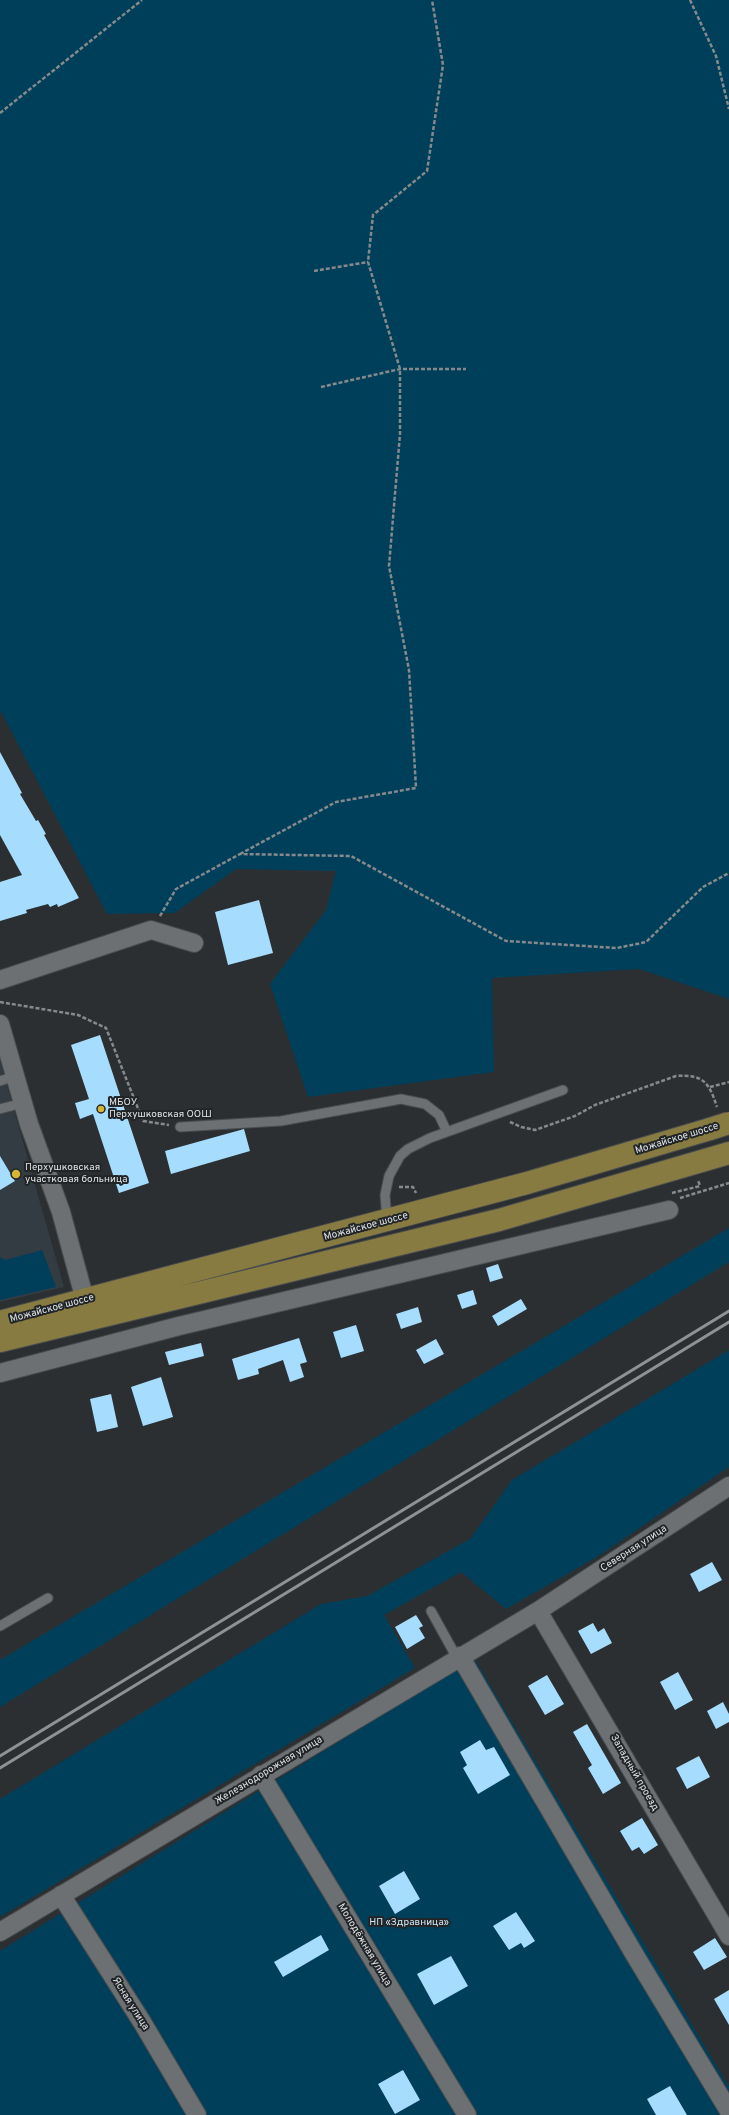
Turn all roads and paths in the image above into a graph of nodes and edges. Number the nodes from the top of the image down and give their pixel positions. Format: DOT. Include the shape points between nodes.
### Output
graph roads {
  1 [pos="142,0"];
  2 [pos="432,0"];
  3 [pos="690,0"];
  4 [pos="729,109"];
  5 [pos="0,113"];
  6 [pos="368,262"];
  7 [pos="314,271"];
  8 [pos="400,369"];
  9 [pos="466,369"];
  10 [pos="321,387"];
  11 [pos="240,854"];
  12 [pos="729,873"];
  13 [pos="151,930"];
  14 [pos="194,943"];
  15 [pos="0,980"];
  16 [pos="0,1002"];
  17 [pos="0,1024"];
  18 [pos="8,1079"];
  19 [pos="729,1082"];
  20 [pos="710,1087"];
  21 [pos="563,1090"];
  22 [pos="23,1103"];
  23 [pos="0,1109"];
  24 [pos="719,1120"];
  25 [pos="508,1121"];
  26 [pos="180,1127"];
  27 [pos="447,1132"];
  28 [pos="724,1155"];
  29 [pos="396,1182"];
  30 [pos="416,1196"];
  31 [pos="670,1210"];
  32 [pos="387,1221"];
  33 [pos="85,1300"];
  34 [pos="0,1322"];
  35 [pos="0,1341"];
  36 [pos="0,1373"];
  37 [pos="729,1486"];
  38 [pos="48,1598"];
  39 [pos="431,1610"];
  40 [pos="538,1611"];
  41 [pos="0,1626"];
  42 [pos="458,1657"];
  43 [pos="261,1775"];
  44 [pos="61,1895"];
  45 [pos="0,1932"];
  46 [pos="729,1936"];
  47 [pos="729,2111"];
  48 [pos="197,2115"];
  49 [pos="466,2115"];
  1 -- 5 [label="path"];
  2 -- 6 [label="path" via="443,65 427,171 373,215"];
  3 -- 4 [label="path" via="716,56"];
  6 -- 7 [label="path"];
  6 -- 8 [label="path"];
  8 -- 9 [label="path"];
  8 -- 10 [label="path"];
  8 -- 11 [label="path" via="400,434 389,566 409,670 416,788 336,802"];
  11 -- 12 [label="path" via="351,856 506,941 617,948 646,942 703,887"];
  11 -- 13 [label="path" via="176,889"];
  13 -- 14 [label="street"];
  13 -- 15 [label="street"];
  16 -- 26 [label="path" via="78,1015 106,1028 143,1121"];
  17 -- 18 [label="street"];
  18 -- 22 [label="street"];
  19 -- 20 [label="path"];
  20 -- 24 [label="path"];
  20 -- 25 [label="path" via="690,1075 676,1076 535,1130"];
  21 -- 27 [label="lane"];
  22 -- 23 [label="lane"];
  22 -- 33 [label="street" via="60,1212"];
  24 -- 32 [label="main road, Можайское шоссе" via="527,1184"];
  26 -- 27 [label="lane" via="281,1121 400,1099 425,1104 439,1115"];
  27 -- 32 [label="lane" via="418,1143 396,1161 386,1185"];
  28 -- 35 [label="main road, Можайское шоссе" via="499,1220"];
  29 -- 30 [label="path" via="398,1187 413,1187"];
  31 -- 36 [label="street" via="187,1324"];
  32 -- 33 [label="main road, Можайское шоссе"];
  33 -- 34 [label="main road, Можайское шоссе"];
  37 -- 40 [label="street, Северная улица"];
  38 -- 41 [label="lane"];
  39 -- 42 [label="lane"];
  40 -- 42 [label="street, Железнодорожная улица"];
  40 -- 46 [label="street, Западный проезд"];
  42 -- 43 [label="street, Железнодорожная улица"];
  42 -- 47 [label="street"];
  43 -- 44 [label="street, Железнодорожная улица"];
  43 -- 49 [label="street, Молодёжная улица"];
  44 -- 45 [label="street, Железнодорожная улица"];
  44 -- 48 [label="street, Ясная улица" via="142,2022"];
}
